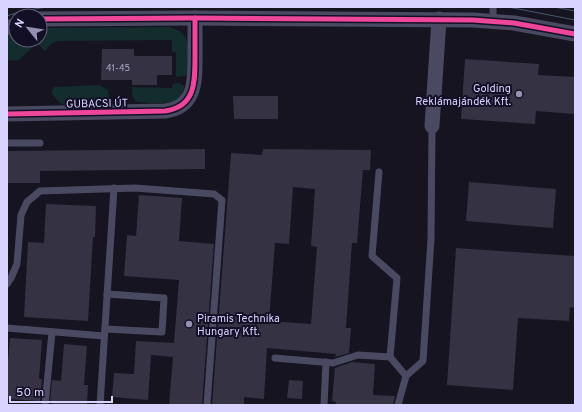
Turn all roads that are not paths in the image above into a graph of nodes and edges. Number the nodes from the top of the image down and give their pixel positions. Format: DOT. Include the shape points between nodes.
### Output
graph roads {
  1 [pos="493,14"];
  2 [pos="195,18"];
  3 [pos="48,19"];
  4 [pos="439,19"];
  5 [pos="575,34"];
  6 [pos="7,114"];
  7 [pos="432,126"];
  8 [pos="7,143"];
  9 [pos="40,143"];
  10 [pos="379,172"];
  11 [pos="114,188"];
  12 [pos="7,284"];
  13 [pos="107,294"];
  14 [pos="7,328"];
  15 [pos="52,332"];
  16 [pos="104,332"];
  17 [pos="390,357"];
  18 [pos="275,358"];
  19 [pos="326,362"];
  20 [pos="406,376"];
  21 [pos="46,405"];
  22 [pos="100,405"];
  23 [pos="207,405"];
  24 [pos="324,405"];
  25 [pos="398,405"];
  1 -- 4 [label="street"];
  1 -- 5 [label="street" via="514,23"];
  2 -- 3 [label="street"];
  2 -- 4 [label="street"];
  2 -- 6 [label="street, GUBACSI ÚT" via="195,82 192,93 176,110"];
  4 -- 7 [label="street"];
  7 -- 20 [label="lane" via="431,239 423,361"];
  8 -- 9 [label="lane"];
  10 -- 17 [label="lane" via="372,256 398,278"];
  11 -- 12 [label="lane" via="40,191 27,202 21,215 17,264"];
  11 -- 13 [label="lane"];
  11 -- 23 [label="lane" via="214,194 222,200"];
  13 -- 16 [label="lane"];
  13 -- 16 [label="lane" via="164,298 162,332"];
  14 -- 15 [label="lane"];
  15 -- 16 [label="lane"];
  15 -- 21 [label="lane"];
  16 -- 22 [label="lane"];
  17 -- 19 [label="lane" via="358,355 333,363"];
  17 -- 20 [label="lane"];
  18 -- 19 [label="lane"];
  19 -- 24 [label="lane"];
  20 -- 25 [label="lane"];
}
